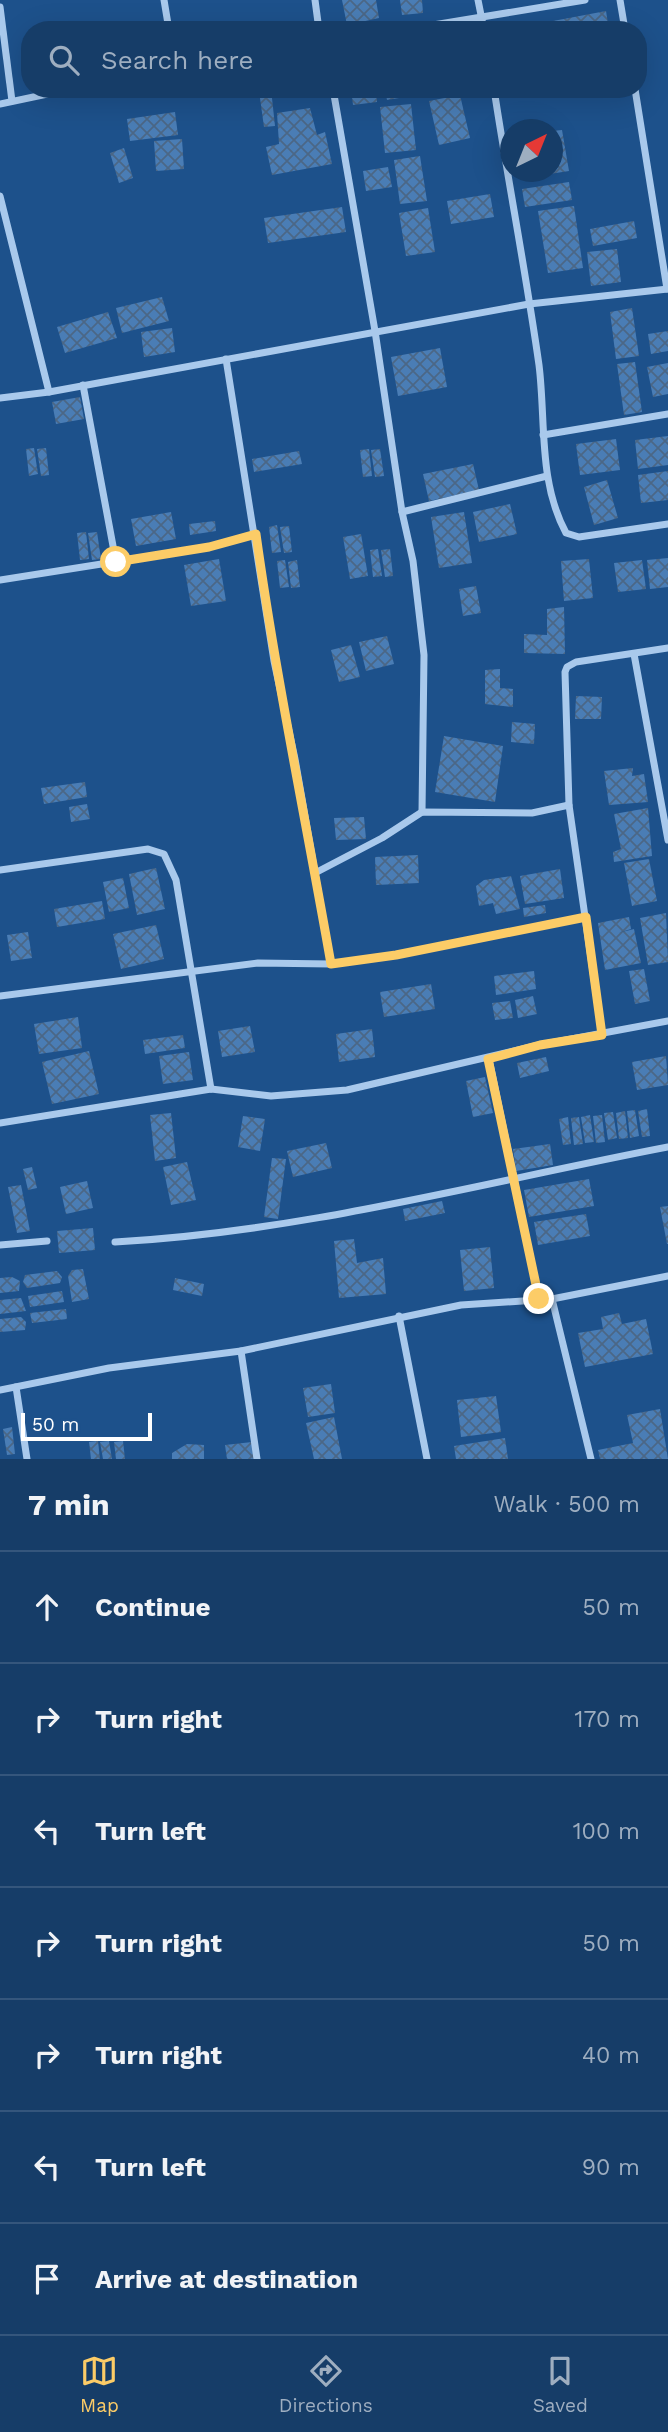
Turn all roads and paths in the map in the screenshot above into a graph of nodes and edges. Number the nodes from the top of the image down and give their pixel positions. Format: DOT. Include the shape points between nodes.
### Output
graph roads {
  1 [pos="164,0"];
  2 [pos="315,0"];
  3 [pos="478,0"];
  4 [pos="586,0"];
  5 [pos="620,0"];
  6 [pos="0,7"];
  7 [pos="482,16"];
  8 [pos="168,21"];
  9 [pos="318,21"];
  10 [pos="454,21"];
  11 [pos="483,21"];
  12 [pos="624,21"];
  13 [pos="27,98"];
  14 [pos="335,98"];
  15 [pos="495,98"];
  16 [pos="636,98"];
  17 [pos="12,101"];
  18 [pos="0,104"];
  19 [pos="0,196"];
  20 [pos="667,289"];
  21 [pos="528,304"];
  22 [pos="375,331"];
  23 [pos="226,359"];
  24 [pos="83,385"];
  25 [pos="49,392"];
  26 [pos="0,398"];
  27 [pos="668,414"];
  28 [pos="543,435"];
  29 [pos="547,476"];
  30 [pos="402,512"];
  31 [pos="668,524"];
  32 [pos="256,534"];
  33 [pos="116,562"];
  34 [pos="0,580"];
  35 [pos="668,648"];
  36 [pos="634,654"];
  37 [pos="569,805"];
  38 [pos="422,812"];
  39 [pos="668,839"];
  40 [pos="0,870"];
  41 [pos="315,873"];
  42 [pos="586,917"];
  43 [pos="331,964"];
  44 [pos="194,971"];
  45 [pos="0,996"];
  46 [pos="668,1021"];
  47 [pos="602,1035"];
  48 [pos="488,1059"];
  49 [pos="211,1089"];
  50 [pos="0,1123"];
  51 [pos="668,1147"];
  52 [pos="512,1178"];
  53 [pos="47,1241"];
  54 [pos="115,1242"];
  55 [pos="0,1245"];
  56 [pos="668,1276"];
  57 [pos="539,1299"];
  58 [pos="552,1299"];
  59 [pos="399,1316"];
  60 [pos="240,1351"];
  61 [pos="16,1387"];
  62 [pos="0,1390"];
  63 [pos="27,1459"];
  64 [pos="257,1459"];
  65 [pos="428,1459"];
  66 [pos="591,1459"];
  1 -- 8 [label="street"];
  2 -- 9 [label="street"];
  3 -- 7 [label="street"];
  4 -- 7 [label="street"];
  5 -- 12 [label="street"];
  6 -- 17 [label="street"];
  7 -- 10 [label="street"];
  7 -- 11 [label="street"];
  13 -- 17 [label="street"];
  14 -- 22 [label="street"];
  15 -- 21 [label="street"];
  16 -- 20 [label="street"];
  17 -- 18 [label="street"];
  19 -- 25 [label="street"];
  20 -- 21 [label="street"];
  21 -- 22 [label="street"];
  21 -- 28 [label="street" via="539,367"];
  22 -- 23 [label="street"];
  22 -- 30 [label="street"];
  23 -- 24 [label="street"];
  23 -- 32 [label="street"];
  24 -- 25 [label="street"];
  24 -- 33 [label="street"];
  25 -- 26 [label="street"];
  27 -- 28 [label="street"];
  28 -- 29 [label="street"];
  29 -- 30 [label="street"];
  29 -- 31 [label="street" via="560,522 571,536"];
  30 -- 38 [label="street" via="424,655"];
  32 -- 33 [label="street" via="209,547"];
  32 -- 41 [label="street" via="274,661"];
  33 -- 34 [label="street"];
  35 -- 36 [label="street"];
  36 -- 37 [label="street" via="567,667"];
  36 -- 39 [label="street"];
  37 -- 38 [label="street" via="533,813"];
  37 -- 42 [label="street"];
  38 -- 41 [label="street"];
  40 -- 44 [label="street" via="148,849 164,854 176,880"];
  41 -- 43 [label="street"];
  42 -- 43 [label="street"];
  42 -- 47 [label="street"];
  43 -- 44 [label="street" via="258,962"];
  44 -- 45 [label="street"];
  44 -- 49 [label="street"];
  46 -- 47 [label="street"];
  47 -- 48 [label="street"];
  48 -- 49 [label="street" via="347,1090 271,1096"];
  48 -- 52 [label="street"];
  49 -- 50 [label="street"];
  51 -- 52 [label="street"];
  52 -- 54 [label="street" via="279,1226"];
  52 -- 57 [label="street"];
  53 -- 55 [label="street"];
  56 -- 58 [label="street"];
  57 -- 58 [label="street"];
  57 -- 59 [label="street"];
  58 -- 66 [label="street"];
  59 -- 60 [label="street"];
  59 -- 65 [label="street"];
  60 -- 61 [label="street" via="109,1368"];
  60 -- 64 [label="street"];
  61 -- 62 [label="street"];
  61 -- 63 [label="street"];
}
